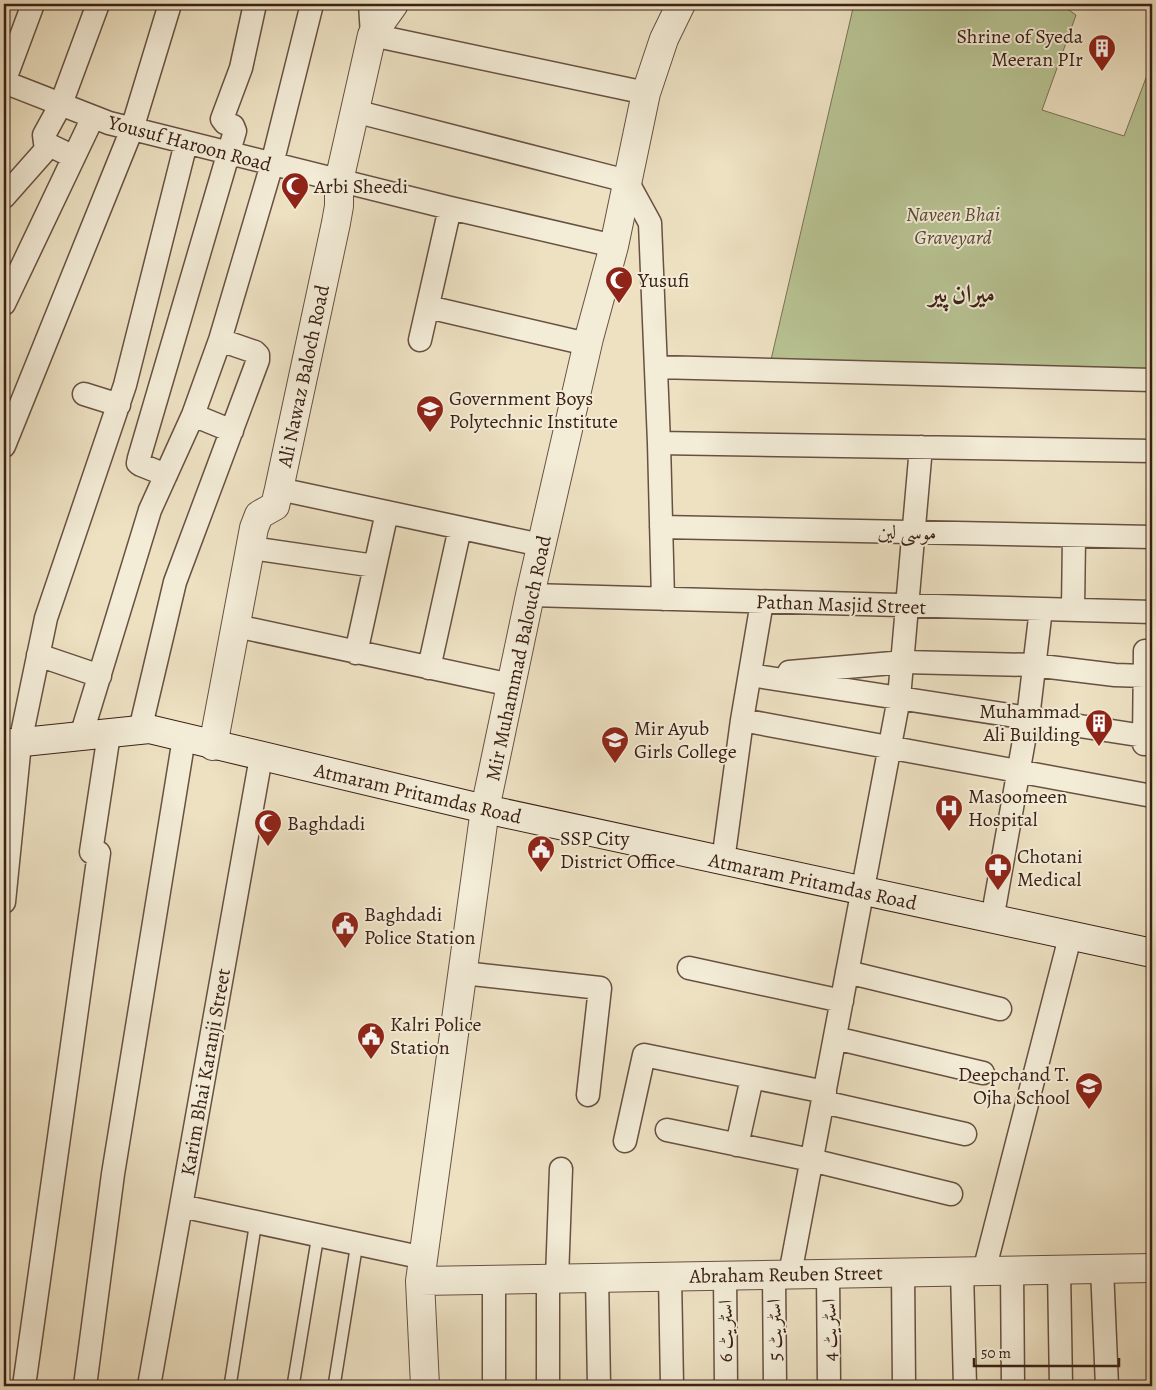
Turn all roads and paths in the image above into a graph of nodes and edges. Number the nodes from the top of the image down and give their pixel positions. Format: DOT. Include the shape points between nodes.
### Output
graph roads {
  1 [pos="33,4"];
  2 [pos="98,4"];
  3 [pos="170,4"];
  4 [pos="255,4"];
  5 [pos="312,4"];
  6 [pos="370,4"];
  7 [pos="394,4"];
  8 [pos="678,4"];
  9 [pos="372,35"];
  10 [pos="4,82"];
  11 [pos="646,93"];
  12 [pos="61,104"];
  13 [pos="354,111"];
  14 [pos="93,117"];
  15 [pos="132,129"];
  16 [pos="186,143"];
  17 [pos="50,145"];
  18 [pos="229,154"];
  19 [pos="74,157"];
  20 [pos="272,164"];
  21 [pos="338,181"];
  22 [pos="627,181"];
  23 [pos="4,197"];
  24 [pos="450,208"];
  25 [pos="614,246"];
  26 [pos="4,304"];
  27 [pos="428,307"];
  28 [pos="220,340"];
  29 [pos="420,340"];
  30 [pos="587,344"];
  31 [pos="656,367"];
  32 [pos="1152,380"];
  33 [pos="84,394"];
  34 [pos="119,405"];
  35 [pos="193,415"];
  36 [pos="232,431"];
  37 [pos="659,443"];
  38 [pos="4,446"];
  39 [pos="920,447"];
  40 [pos="1152,451"];
  41 [pos="166,475"];
  42 [pos="279,489"];
  43 [pos="387,512"];
  44 [pos="661,527"];
  45 [pos="460,528"];
  46 [pos="914,532"];
  47 [pos="1074,536"];
  48 [pos="1152,537"];
  49 [pos="542,545"];
  50 [pos="251,548"];
  51 [pos="375,566"];
  52 [pos="530,595"];
  53 [pos="663,599"];
  54 [pos="762,602"];
  55 [pos="908,606"];
  56 [pos="1041,609"];
  57 [pos="1073,610"];
  58 [pos="1152,612"];
  59 [pos="236,626"];
  60 [pos="1145,650"];
  61 [pos="356,653"];
  62 [pos="38,655"];
  63 [pos="904,662"];
  64 [pos="1033,665"];
  65 [pos="429,668"];
  66 [pos="750,675"];
  67 [pos="100,676"];
  68 [pos="1145,676"];
  69 [pos="511,685"];
  70 [pos="899,698"];
  71 [pos="1028,718"];
  72 [pos="742,720"];
  73 [pos="140,730"];
  74 [pos="109,734"];
  75 [pos="82,736"];
  76 [pos="184,738"];
  77 [pos="1148,740"];
  78 [pos="12,744"];
  79 [pos="213,746"];
  80 [pos="890,747"];
  81 [pos="261,757"];
  82 [pos="1019,772"];
  83 [pos="1152,796"];
  84 [pos="486,809"];
  85 [pos="723,861"];
  86 [pos="864,890"];
  87 [pos="4,902"];
  88 [pos="992,920"];
  89 [pos="1070,937"];
  90 [pos="1152,953"];
  91 [pos="689,968"];
  92 [pos="848,972"];
  93 [pos="463,973"];
  94 [pos="842,1001"];
  95 [pos="1000,1009"];
  96 [pos="835,1038"];
  97 [pos="983,1074"];
  98 [pos="752,1078"];
  99 [pos="588,1095"];
  100 [pos="824,1097"];
  101 [pos="667,1130"];
  102 [pos="965,1134"];
  103 [pos="625,1141"];
  104 [pos="737,1145"];
  105 [pos="811,1160"];
  106 [pos="561,1169"];
  107 [pos="951,1194"];
  108 [pos="181,1206"];
  109 [pos="256,1221"];
  110 [pos="318,1235"];
  111 [pos="357,1243"];
  112 [pos="1102,1268"];
  113 [pos="1152,1268"];
  114 [pos="422,1269"];
  115 [pos="1060,1269"];
  116 [pos="1012,1270"];
  117 [pos="973,1271"];
  118 [pos="903,1272"];
  119 [pos="828,1273"];
  120 [pos="782,1274"];
  121 [pos="725,1275"];
  122 [pos="670,1276"];
  123 [pos="553,1278"];
  124 [pos="597,1278"];
  125 [pos="494,1280"];
  126 [pos="24,1386"];
  127 [pos="85,1386"];
  128 [pos="149,1386"];
  129 [pos="230,1386"];
  130 [pos="293,1386"];
  131 [pos="334,1386"];
  132 [pos="425,1386"];
  133 [pos="494,1386"];
  134 [pos="548,1386"];
  135 [pos="599,1386"];
  136 [pos="672,1386"];
  137 [pos="726,1386"];
  138 [pos="775,1386"];
  139 [pos="830,1386"];
  140 [pos="904,1386"];
  141 [pos="965,1386"];
  142 [pos="1013,1386"];
  143 [pos="1061,1386"];
  144 [pos="1107,1386"];
  1 -- 10 [label="street"];
  2 -- 12 [label="street"];
  3 -- 15 [label="street"];
  4 -- 18 [label="street" via="241,68 222,119 235,131"];
  5 -- 20 [label="street"];
  6 -- 9 [label="street"];
  7 -- 9 [label="street, Ali Nawaz Baloch Road"];
  8 -- 11 [label="street, Mir Muhammad Balouch Road"];
  9 -- 11 [label="street"];
  9 -- 13 [label="street, Ali Nawaz Baloch Road"];
  10 -- 12 [label="street, Yousuf Haroon Road"];
  11 -- 22 [label="street, Mir Muhammad Balouch Road"];
  12 -- 14 [label="street, Yousuf Haroon Road"];
  12 -- 17 [label="street" via="44,135"];
  13 -- 21 [label="street, Ali Nawaz Baloch Road"];
  13 -- 22 [label="street"];
  14 -- 15 [label="street, Yousuf Haroon Road"];
  14 -- 19 [label="street"];
  15 -- 16 [label="street, Yousuf Haroon Road"];
  15 -- 38 [label="street"];
  16 -- 18 [label="street, Yousuf Haroon Road"];
  16 -- 34 [label="street"];
  17 -- 19 [label="street"];
  17 -- 23 [label="street"];
  18 -- 20 [label="street, Yousuf Haroon Road"];
  18 -- 41 [label="street" via="138,462"];
  19 -- 26 [label="street"];
  20 -- 21 [label="street, Yousuf Haroon Road"];
  20 -- 28 [label="street"];
  21 -- 24 [label="street, Yousuf Haroon Road"];
  21 -- 42 [label="street, Ali Nawaz Baloch Road" via="336,223"];
  22 -- 25 [label="street, Mir Muhammad Balouch Road"];
  22 -- 31 [label="street" via="650,223"];
  24 -- 25 [label="street, Yousuf Haroon Road"];
  24 -- 27 [label="street"];
  25 -- 30 [label="street, Mir Muhammad Balouch Road"];
  27 -- 29 [label="street"];
  27 -- 30 [label="street"];
  28 -- 35 [label="street"];
  28 -- 36 [label="street" via="258,355"];
  30 -- 49 [label="street, Mir Muhammad Balouch Road"];
  31 -- 32 [label="street"];
  31 -- 37 [label="street"];
  33 -- 34 [label="street"];
  34 -- 62 [label="street" via="46,618"];
  35 -- 36 [label="street"];
  35 -- 41 [label="street"];
  36 -- 73 [label="street" via="175,582"];
  37 -- 39 [label="street"];
  37 -- 44 [label="street"];
  39 -- 40 [label="street"];
  39 -- 46 [label="street, اسٹریٹ 5"];
  41 -- 67 [label="street" via="150,510"];
  42 -- 43 [label="street"];
  42 -- 50 [label="street, Ali Nawaz Baloch Road" via="275,506 259,515"];
  43 -- 45 [label="street"];
  43 -- 51 [label="street"];
  44 -- 46 [label="street, موسی لین"];
  44 -- 53 [label="street"];
  45 -- 49 [label="street"];
  45 -- 65 [label="street"];
  46 -- 47 [label="street, موسی لین"];
  46 -- 55 [label="street, اسٹریٹ 5"];
  47 -- 48 [label="street, موسی لین"];
  47 -- 57 [label="street"];
  49 -- 52 [label="street, Mir Muhammad Balouch Road"];
  50 -- 51 [label="street"];
  50 -- 59 [label="street, Ali Nawaz Baloch Road"];
  51 -- 61 [label="street"];
  52 -- 53 [label="street, Pathan Masjid Street"];
  52 -- 69 [label="street, Mir Muhammad Balouch Road"];
  53 -- 54 [label="street, Pathan Masjid Street"];
  54 -- 55 [label="street, Pathan Masjid Street"];
  54 -- 66 [label="street"];
  55 -- 56 [label="street, Pathan Masjid Street"];
  55 -- 63 [label="street, اسٹریٹ 5"];
  56 -- 57 [label="street, Pathan Masjid Street"];
  56 -- 64 [label="street"];
  57 -- 58 [label="street, Pathan Masjid Street"];
  59 -- 61 [label="street"];
  59 -- 79 [label="street, Ali Nawaz Baloch Road"];
  60 -- 68 [label="street"];
  61 -- 65 [label="street"];
  62 -- 67 [label="street"];
  62 -- 78 [label="street"];
  63 -- 64 [label="street"];
  63 -- 66 [label="street"];
  63 -- 70 [label="street, اسٹریٹ 5"];
  64 -- 68 [label="street"];
  64 -- 71 [label="street"];
  65 -- 69 [label="street"];
  66 -- 70 [label="street"];
  66 -- 72 [label="street"];
  67 -- 75 [label="street"];
  68 -- 77 [label="street"];
  69 -- 84 [label="street, Mir Muhammad Balouch Road"];
  70 -- 71 [label="street"];
  70 -- 80 [label="street, اسٹریٹ 5"];
  71 -- 77 [label="street"];
  71 -- 82 [label="street"];
  72 -- 80 [label="street"];
  72 -- 85 [label="street"];
  73 -- 74 [label="street, Atmaram Pritamdas Road"];
  73 -- 76 [label="street, Atmaram Pritamdas Road"];
  74 -- 75 [label="street, Atmaram Pritamdas Road"];
  74 -- 126 [label="street" via="91,852 99,853"];
  75 -- 78 [label="street, Atmaram Pritamdas Road"];
  76 -- 79 [label="street, Atmaram Pritamdas Road"];
  76 -- 127 [label="street" via="113,1174"];
  78 -- 87 [label="street"];
  79 -- 81 [label="street, Atmaram Pritamdas Road"];
  80 -- 82 [label="street"];
  80 -- 86 [label="street, اسٹریٹ 5"];
  81 -- 84 [label="street, Atmaram Pritamdas Road"];
  81 -- 108 [label="street, Karim Bhai Karanji Street"];
  82 -- 83 [label="street"];
  82 -- 88 [label="street"];
  84 -- 85 [label="street, Atmaram Pritamdas Road"];
  84 -- 93 [label="street, Mir Muhammad Balouch Road"];
  85 -- 86 [label="street, Atmaram Pritamdas Road"];
  86 -- 88 [label="street, Atmaram Pritamdas Road"];
  86 -- 92 [label="street, اسٹریٹ 5"];
  88 -- 89 [label="street, Atmaram Pritamdas Road"];
  89 -- 90 [label="street, Atmaram Pritamdas Road"];
  89 -- 117 [label="street"];
  91 -- 94 [label="street"];
  92 -- 94 [label="street, اسٹریٹ 5"];
  92 -- 95 [label="street"];
  93 -- 99 [label="street" via="600,988"];
  93 -- 114 [label="street, Mir Muhammad Balouch Road"];
  94 -- 96 [label="street, اسٹریٹ 5"];
  96 -- 97 [label="street"];
  96 -- 100 [label="street, اسٹریٹ 5"];
  98 -- 100 [label="street"];
  98 -- 103 [label="street" via="644,1055"];
  98 -- 104 [label="street"];
  100 -- 102 [label="street"];
  100 -- 105 [label="street, اسٹریٹ 5"];
  101 -- 104 [label="street"];
  104 -- 105 [label="street"];
  105 -- 107 [label="street"];
  105 -- 120 [label="street, اسٹریٹ 5"];
  106 -- 123 [label="street"];
  108 -- 109 [label="street"];
  108 -- 128 [label="street, Karim Bhai Karanji Street"];
  109 -- 110 [label="street"];
  109 -- 129 [label="lane"];
  110 -- 111 [label="street"];
  110 -- 130 [label="lane"];
  111 -- 114 [label="street"];
  111 -- 131 [label="lane"];
  112 -- 113 [label="street, Abraham Reuben Street"];
  112 -- 115 [label="street, Abraham Reuben Street"];
  112 -- 144 [label="street"];
  114 -- 125 [label="street, Abraham Reuben Street"];
  114 -- 132 [label="street, Mir Muhammad Balouch Road"];
  115 -- 116 [label="street, Abraham Reuben Street"];
  115 -- 143 [label="street"];
  116 -- 117 [label="street, Abraham Reuben Street"];
  116 -- 142 [label="street"];
  117 -- 118 [label="street, Abraham Reuben Street"];
  117 -- 141 [label="street"];
  118 -- 119 [label="street, Abraham Reuben Street"];
  118 -- 140 [label="street"];
  119 -- 120 [label="street, Abraham Reuben Street"];
  119 -- 139 [label="street, اسٹریٹ 4"];
  120 -- 121 [label="street, Abraham Reuben Street"];
  120 -- 138 [label="street, اسٹریٹ 5"];
  121 -- 122 [label="street, Abraham Reuben Street"];
  121 -- 137 [label="street, اسٹریٹ 6"];
  122 -- 124 [label="street, Abraham Reuben Street"];
  122 -- 136 [label="street"];
  123 -- 124 [label="street, Abraham Reuben Street"];
  123 -- 125 [label="street, Abraham Reuben Street"];
  123 -- 134 [label="street"];
  124 -- 135 [label="street"];
  125 -- 133 [label="street"];
}
